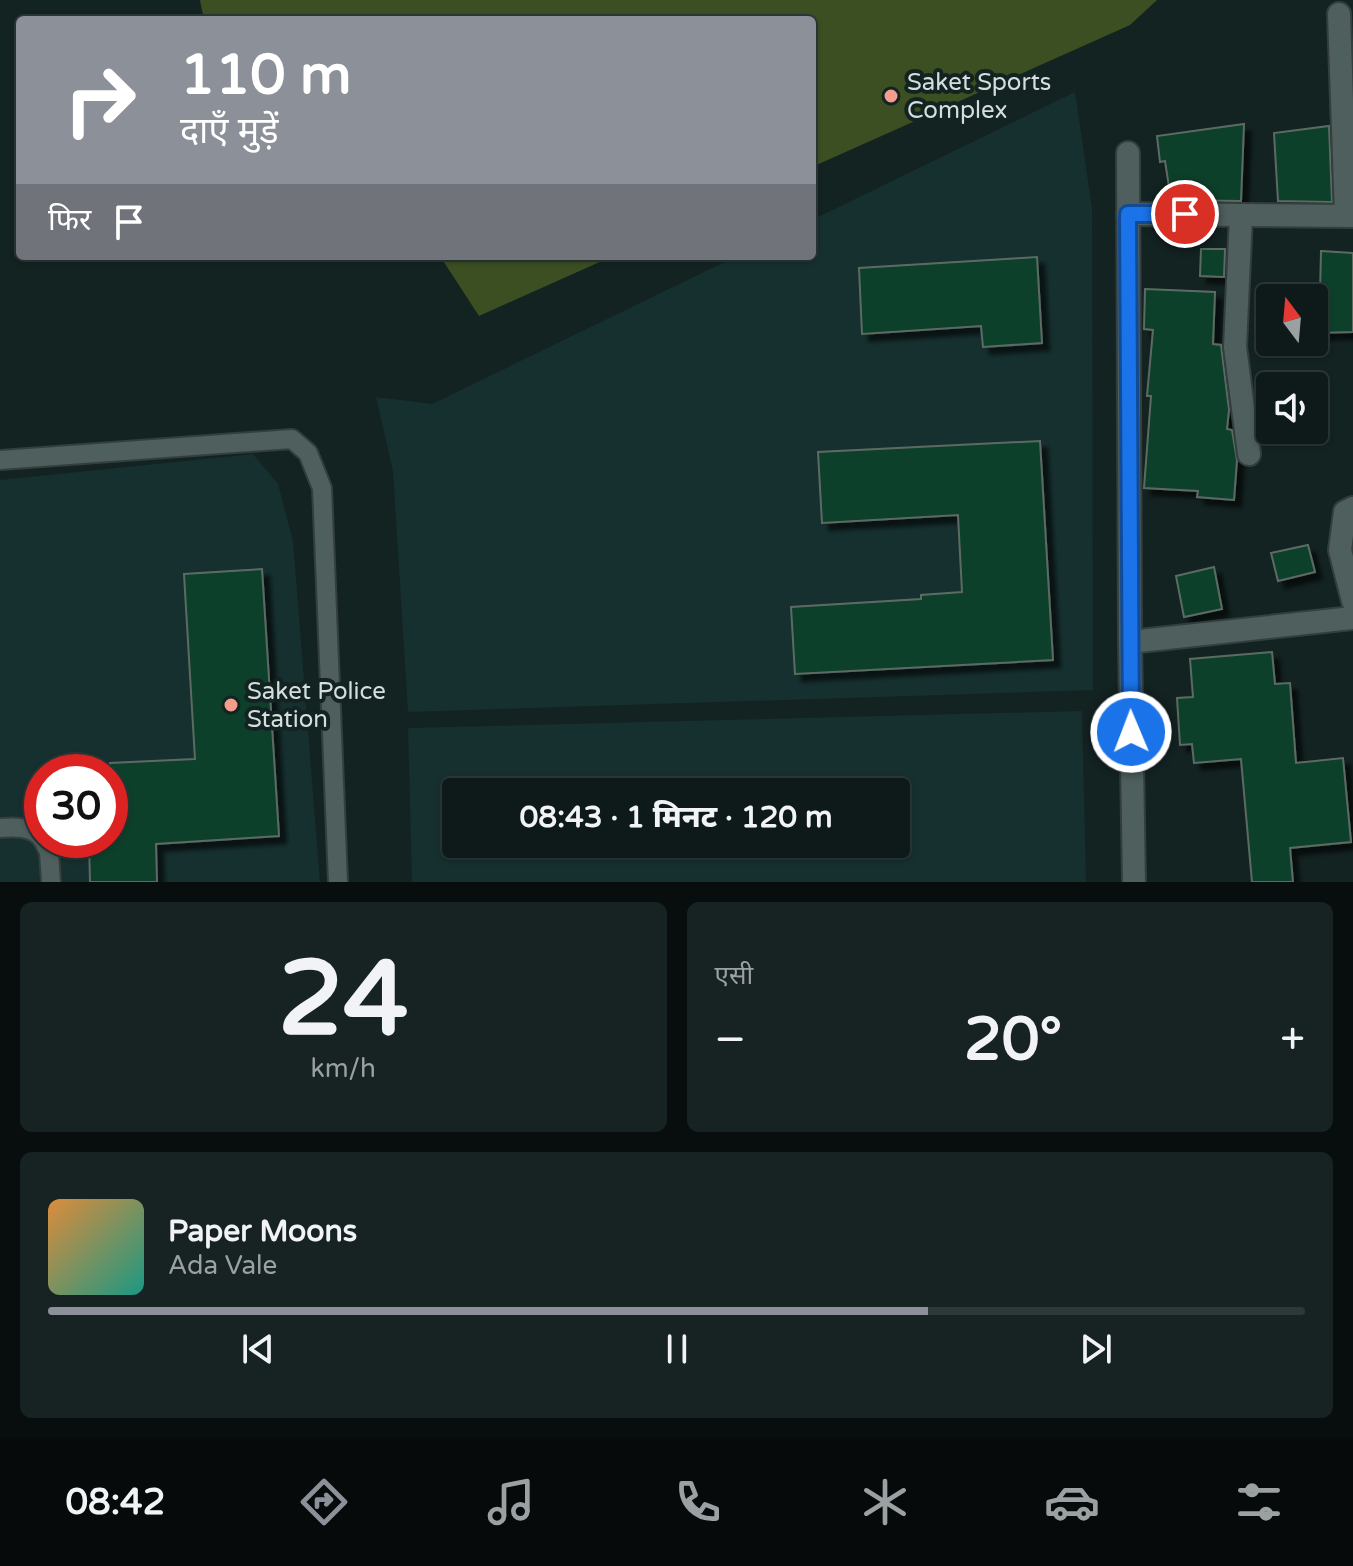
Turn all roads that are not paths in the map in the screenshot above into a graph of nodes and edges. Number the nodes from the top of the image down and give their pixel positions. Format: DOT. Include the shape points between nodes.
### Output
graph roads {
  1 [pos="1339,14"];
  2 [pos="1128,153"];
  3 [pos="1128,214"];
  4 [pos="1241,215"];
  5 [pos="1349,216"];
  6 [pos="1249,454"];
  7 [pos="0,460"];
  8 [pos="1353,508"];
  9 [pos="1353,601"];
  10 [pos="1353,618"];
  11 [pos="1130,642"];
  12 [pos="0,828"];
  13 [pos="24,829"];
  14 [pos="49,858"];
  15 [pos="51,882"];
  16 [pos="338,882"];
  17 [pos="1134,882"];
  1 -- 5 [label="street"];
  2 -- 3 [label="street"];
  3 -- 4 [label="street"];
  3 -- 11 [label="street"];
  4 -- 5 [label="street"];
  4 -- 6 [label="street" via="1235,347"];
  7 -- 16 [label="lane" via="292,439 308,453 322,488"];
  8 -- 9 [label="street" via="1345,512 1340,550"];
  10 -- 11 [label="street"];
  11 -- 17 [label="street"];
  12 -- 13 [label="lane"];
  14 -- 15 [label="lane"];
}
